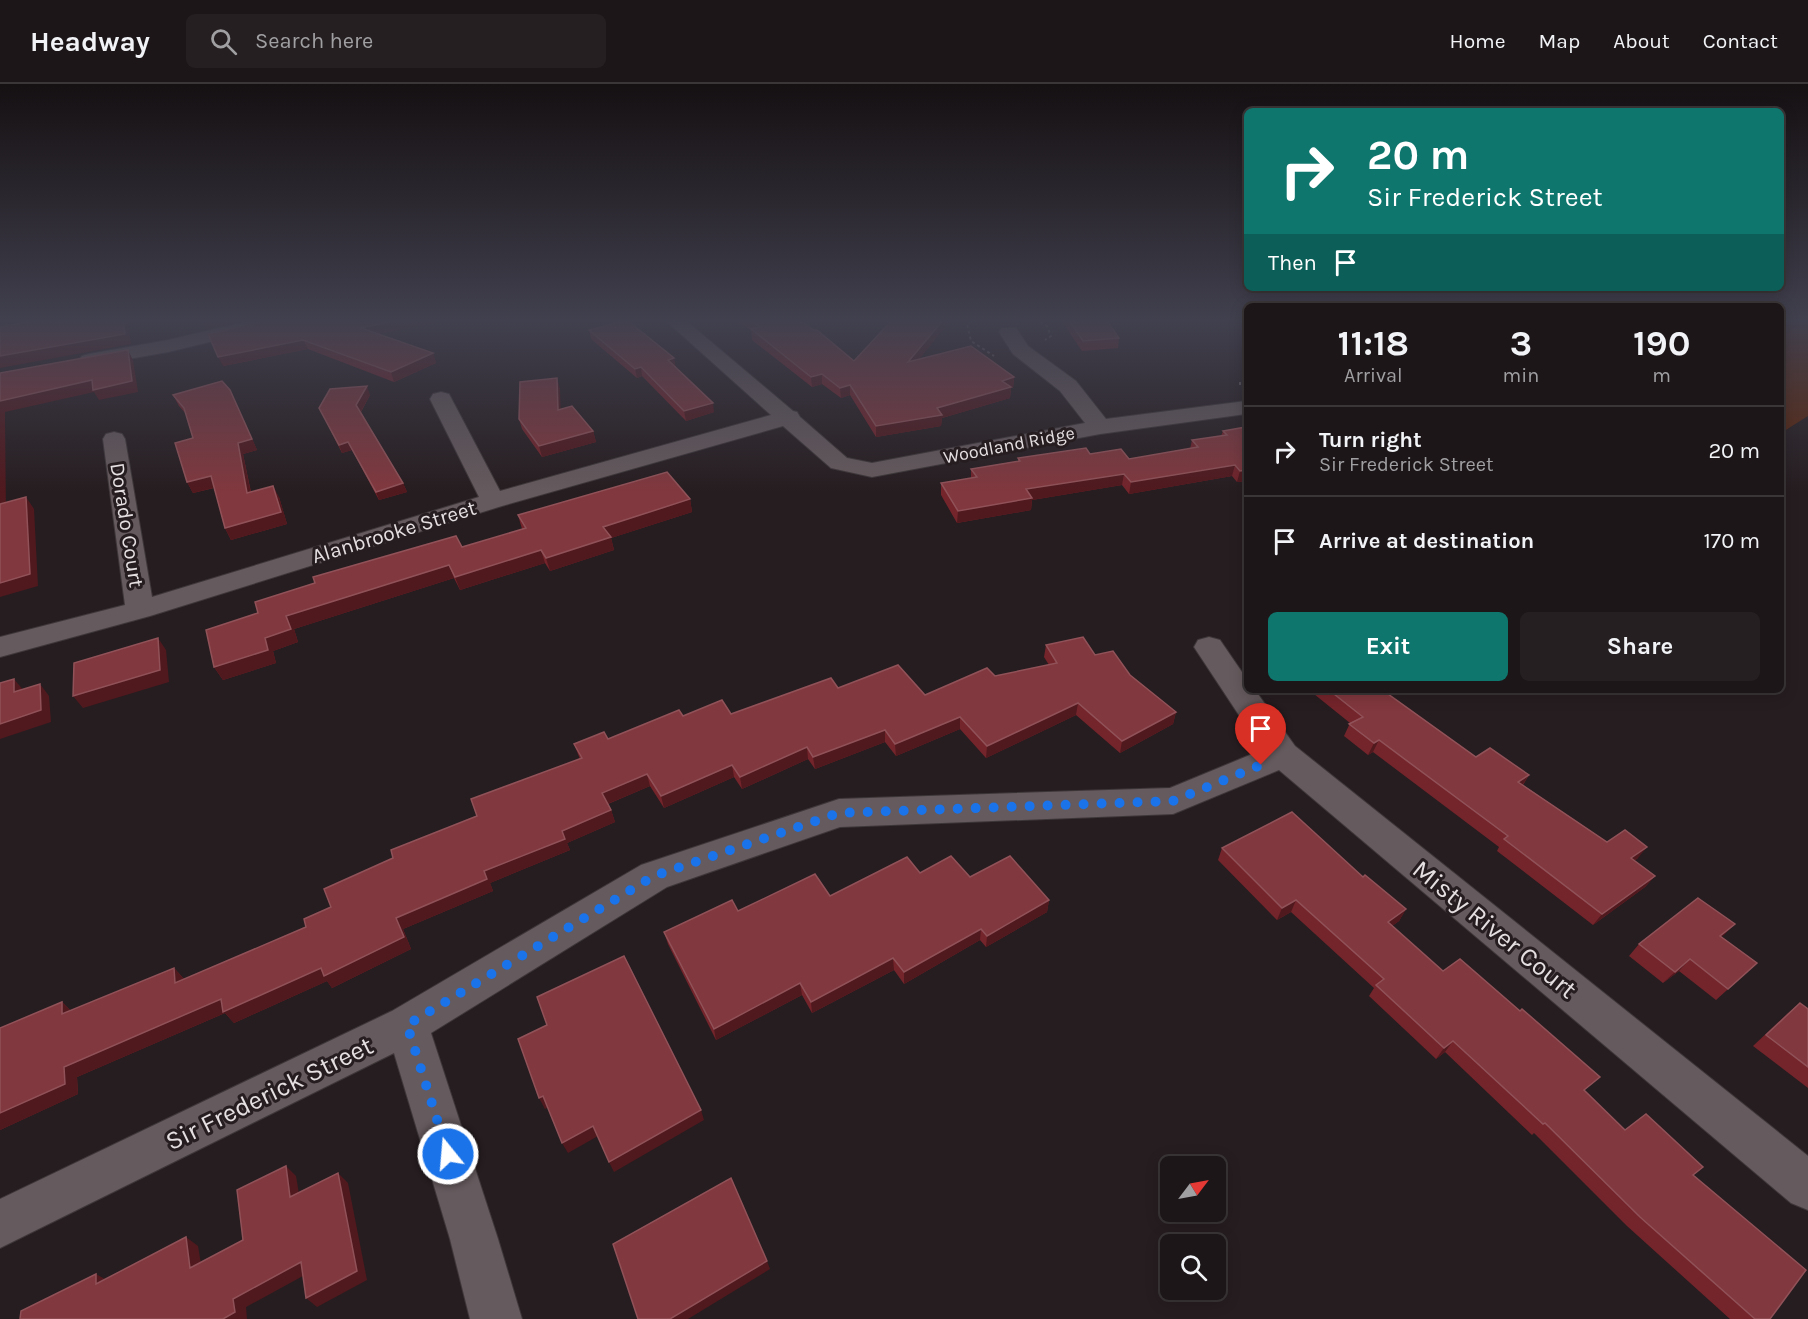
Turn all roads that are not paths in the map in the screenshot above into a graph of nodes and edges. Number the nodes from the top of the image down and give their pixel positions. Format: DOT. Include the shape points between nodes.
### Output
graph roads {
  1 [pos="741,377"];
  2 [pos="1056,377"];
  3 [pos="441,399"];
  4 [pos="1243,399"];
  5 [pos="789,417"];
  6 [pos="1100,427"];
  7 [pos="114,439"];
  8 [pos="493,501"];
  9 [pos="140,610"];
  10 [pos="0,647"];
  11 [pos="1209,647"];
  12 [pos="1283,755"];
  13 [pos="407,1025"];
  14 [pos="1808,1186"];
  15 [pos="0,1224"];
  16 [pos="496,1319"];
  1 -- 5 [label="street, Woodland Ridge"];
  2 -- 6 [label="street" via="1068,386"];
  3 -- 8 [label="street"];
  4 -- 6 [label="street, Woodland Ridge"];
  5 -- 6 [label="street, Woodland Ridge" via="840,463 872,470"];
  5 -- 8 [label="street, Alanbrooke Street"];
  7 -- 9 [label="street, Dorado Court"];
  8 -- 9 [label="street, Alanbrooke Street"];
  9 -- 10 [label="street, Alanbrooke Street"];
  11 -- 12 [label="street, Misty River Court"];
  12 -- 13 [label="street, Sir Frederick Street" via="1173,801 839,813 654,876"];
  12 -- 14 [label="street, Misty River Court"];
  13 -- 15 [label="street, Sir Frederick Street"];
  13 -- 16 [label="street"];
}
